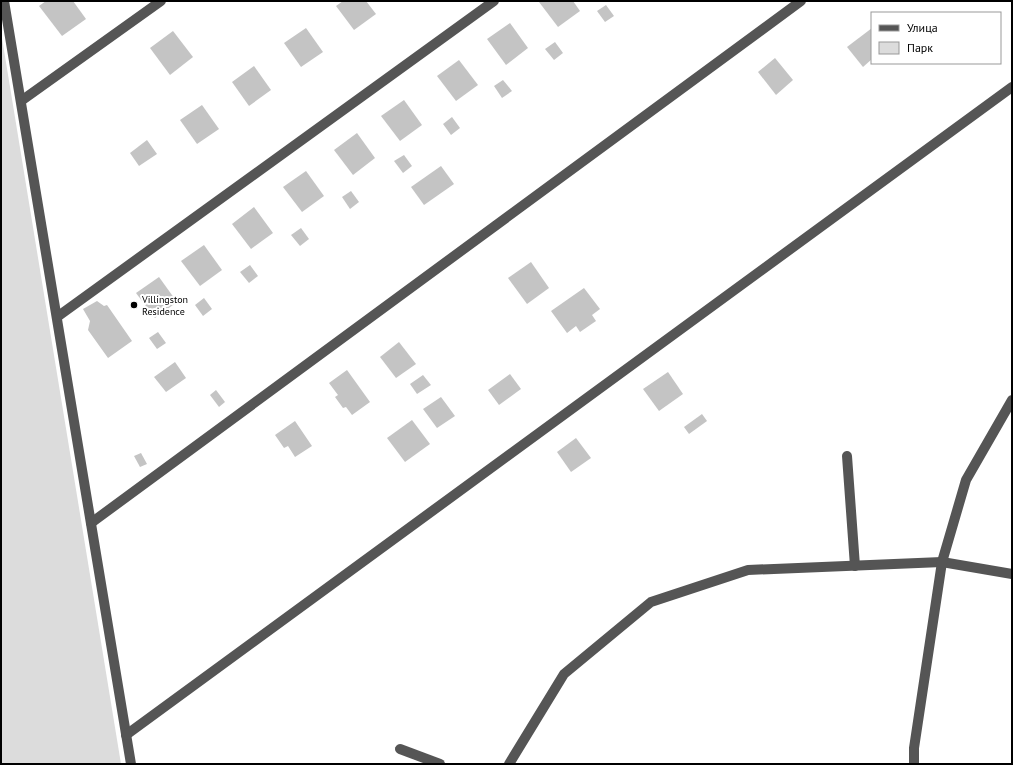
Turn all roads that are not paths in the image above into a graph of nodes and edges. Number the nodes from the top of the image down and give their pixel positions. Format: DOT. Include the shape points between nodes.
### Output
graph roads {
  1 [pos="4,1"];
  2 [pos="161,1"];
  3 [pos="494,1"];
  4 [pos="801,1"];
  5 [pos="4,20"];
  6 [pos="1012,87"];
  7 [pos="21,101"];
  8 [pos="57,317"];
  9 [pos="1012,400"];
  10 [pos="847,456"];
  11 [pos="91,523"];
  12 [pos="942,562"];
  13 [pos="855,566"];
  14 [pos="1012,574"];
  15 [pos="126,735"];
  16 [pos="400,749"];
  17 [pos="130,764"];
  18 [pos="440,764"];
  19 [pos="509,764"];
  20 [pos="914,764"];
  1 -- 5 [label="street"];
  2 -- 7 [label="street"];
  3 -- 8 [label="street"];
  4 -- 11 [label="street"];
  5 -- 7 [label="street"];
  6 -- 15 [label="street"];
  7 -- 8 [label="street"];
  8 -- 11 [label="street"];
  9 -- 12 [label="street" via="966,480"];
  10 -- 13 [label="street"];
  11 -- 15 [label="street"];
  12 -- 13 [label="street"];
  12 -- 14 [label="street"];
  12 -- 20 [label="street" via="914,748"];
  13 -- 19 [label="street" via="748,570 651,602 564,674"];
  15 -- 17 [label="street"];
  16 -- 18 [label="street"];
}
